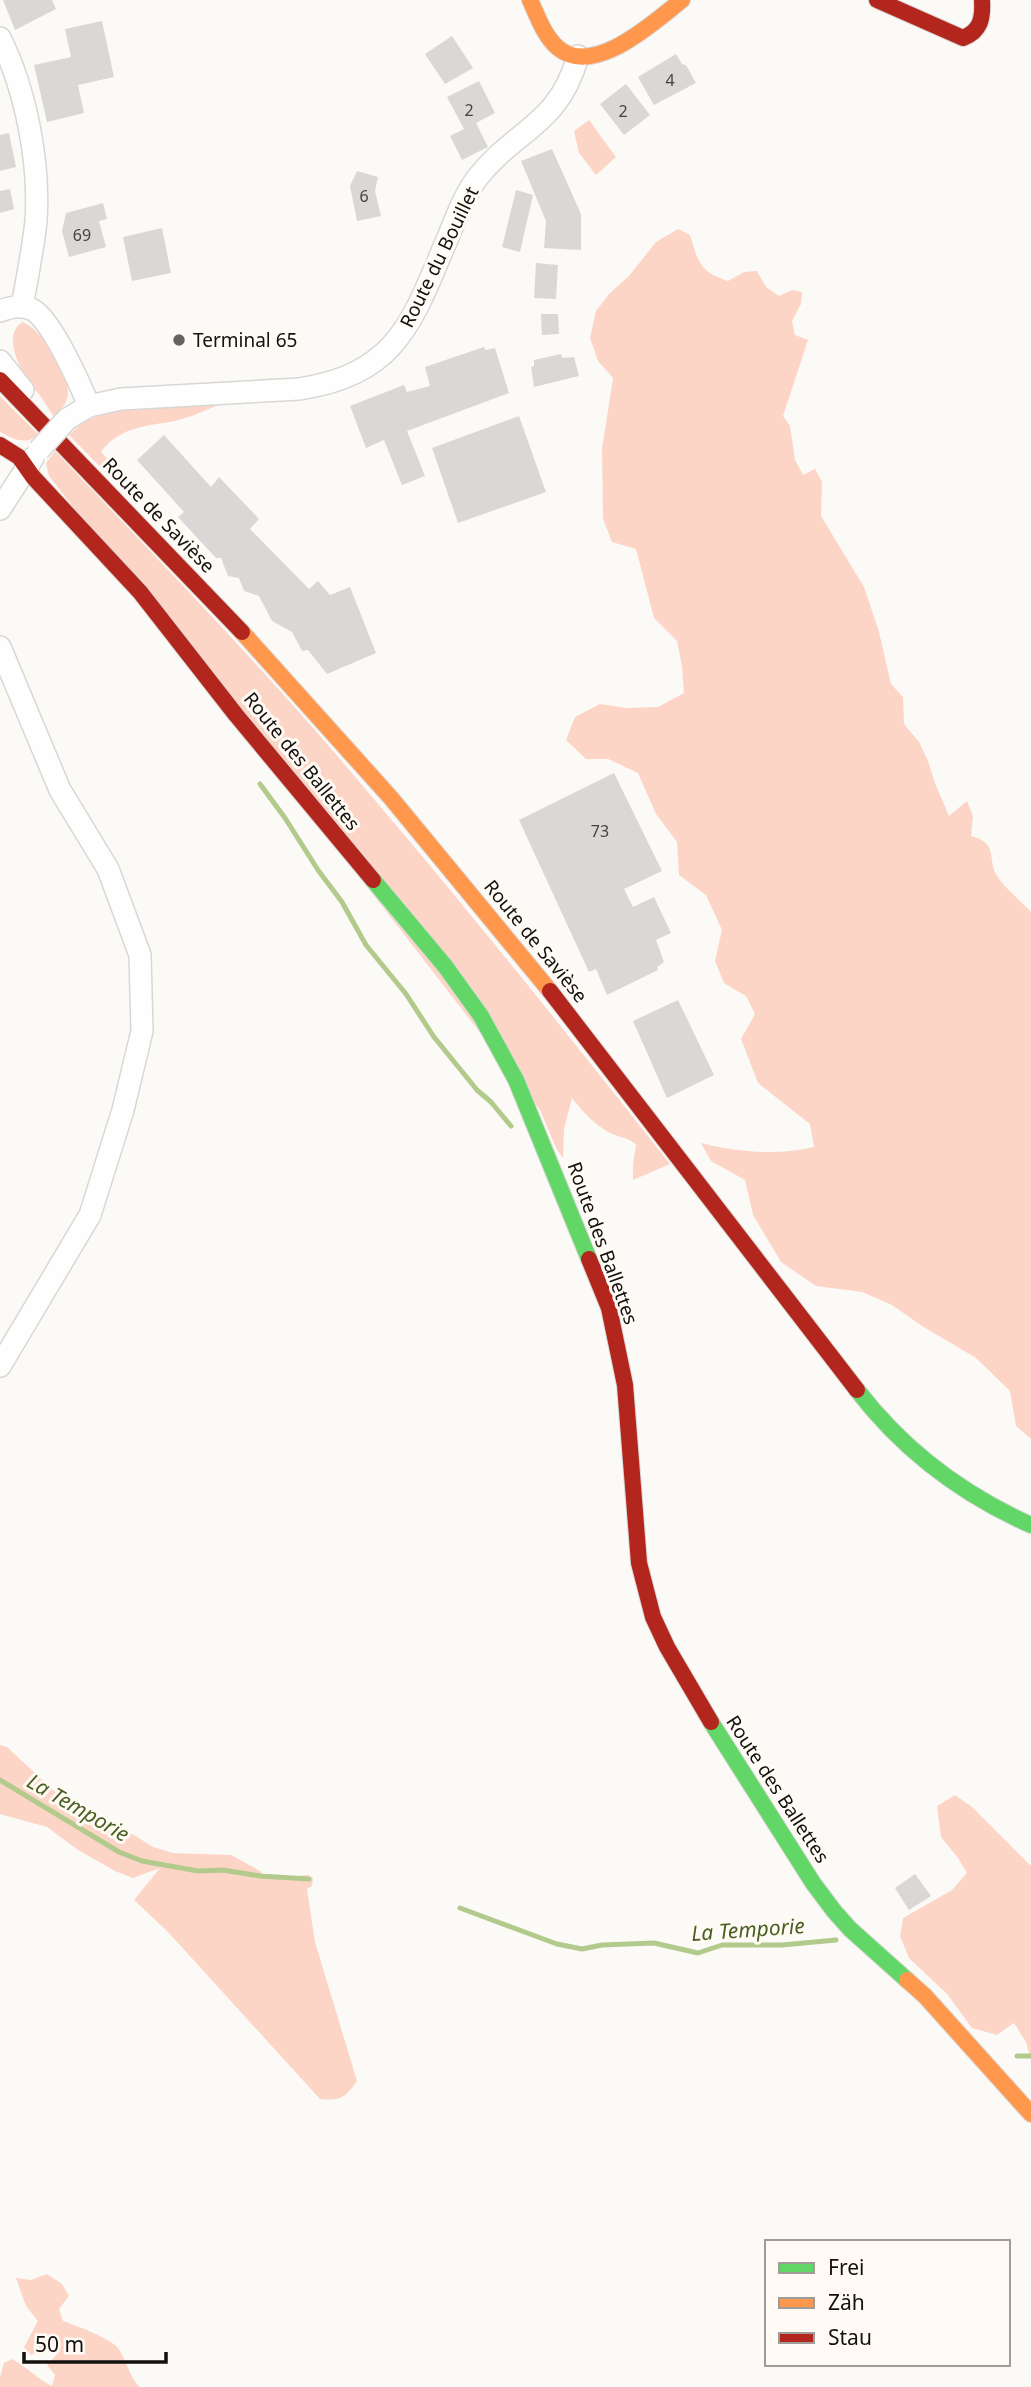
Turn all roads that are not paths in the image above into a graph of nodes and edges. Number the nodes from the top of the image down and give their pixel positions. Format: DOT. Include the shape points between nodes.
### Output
graph roads {
  1 [pos="530,0"];
  2 [pos="682,0"];
  3 [pos="877,0"];
  4 [pos="982,0"];
  5 [pos="0,38"];
  6 [pos="578,56"];
  7 [pos="22,307"];
  8 [pos="0,311"];
  9 [pos="0,324"];
  10 [pos="0,361"];
  11 [pos="0,380"];
  12 [pos="89,406"];
  13 [pos="36,417"];
  14 [pos="0,445"];
  15 [pos="32,458"];
  16 [pos="0,509"];
  17 [pos="0,647"];
  18 [pos="0,1366"];
  19 [pos="1031,1525"];
  20 [pos="1031,2114"];
  1 -- 6 [label="street" via="559,49"];
  2 -- 6 [label="street" via="615,48 590,57"];
  3 -- 4 [label="street" via="963,38 980,27"];
  5 -- 7 [label="street" via="22,95 34,176 36,223"];
  6 -- 12 [label="street, Route du Bouillet" via="572,78 552,110 476,180 411,318 386,354 348,378 324,386 138,397"];
  7 -- 8 [label="street"];
  7 -- 9 [label="street"];
  7 -- 12 [label="street" via="44,320"];
  10 -- 13 [label="street" via="20,384"];
  11 -- 13 [label="street, Route de Savièse"];
  12 -- 15 [label="street, bridge" via="67,419"];
  13 -- 19 [label="street, Route de Savièse" via="210,598 391,798 590,1040 883,1423 939,1476"];
  14 -- 15 [label="street, Route des Ballettes" via="19,457"];
  15 -- 16 [label="street"];
  15 -- 20 [label="street, Route des Ballettes" via="236,715 445,966 486,1025 516,1080 609,1308 625,1385 639,1563 667,1647 719,1736 834,1911 925,1996"];
  17 -- 18 [label="street" via="60,790 108,869 141,955 142,1031 90,1215"];
}
